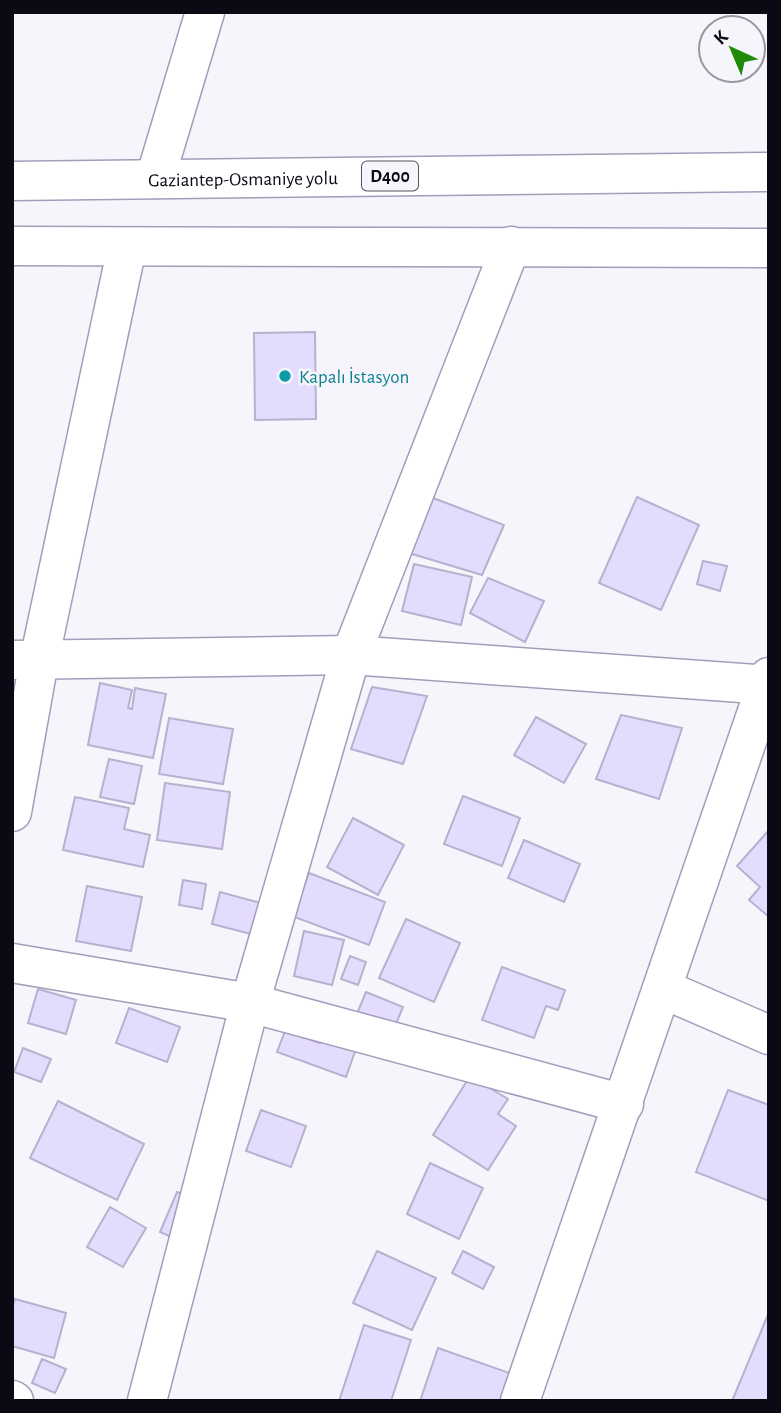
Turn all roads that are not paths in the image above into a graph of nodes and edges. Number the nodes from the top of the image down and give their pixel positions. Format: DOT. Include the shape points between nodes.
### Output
graph roads {
  1 [pos="205,12"];
  2 [pos="769,172"];
  3 [pos="155,179"];
  4 [pos="12,181"];
  5 [pos="12,246"];
  6 [pos="511,246"];
  7 [pos="127,247"];
  8 [pos="769,248"];
  9 [pos="351,655"];
  10 [pos="25,661"];
  11 [pos="768,682"];
  12 [pos="12,812"];
  13 [pos="12,963"];
  14 [pos="663,989"];
  15 [pos="250,1003"];
  16 [pos="769,1035"];
  17 [pos="624,1104"];
  18 [pos="148,1401"];
  19 [pos="520,1401"];
  1 -- 3 [label="main road"];
  2 -- 3 [label="main road, Gaziantep-Osmaniye yolu / D400"];
  3 -- 4 [label="main road, Gaziantep-Osmaniye yolu / D400"];
  5 -- 7 [label="main road"];
  6 -- 7 [label="main road"];
  6 -- 8 [label="main road"];
  6 -- 9 [label="main road"];
  7 -- 10 [label="main road"];
  9 -- 10 [label="main road"];
  9 -- 11 [label="main road"];
  9 -- 15 [label="main road"];
  10 -- 12 [label="main road"];
  11 -- 14 [label="main road"];
  13 -- 15 [label="main road"];
  14 -- 16 [label="main road"];
  14 -- 17 [label="main road"];
  15 -- 17 [label="main road"];
  15 -- 18 [label="main road"];
  17 -- 19 [label="main road"];
}
